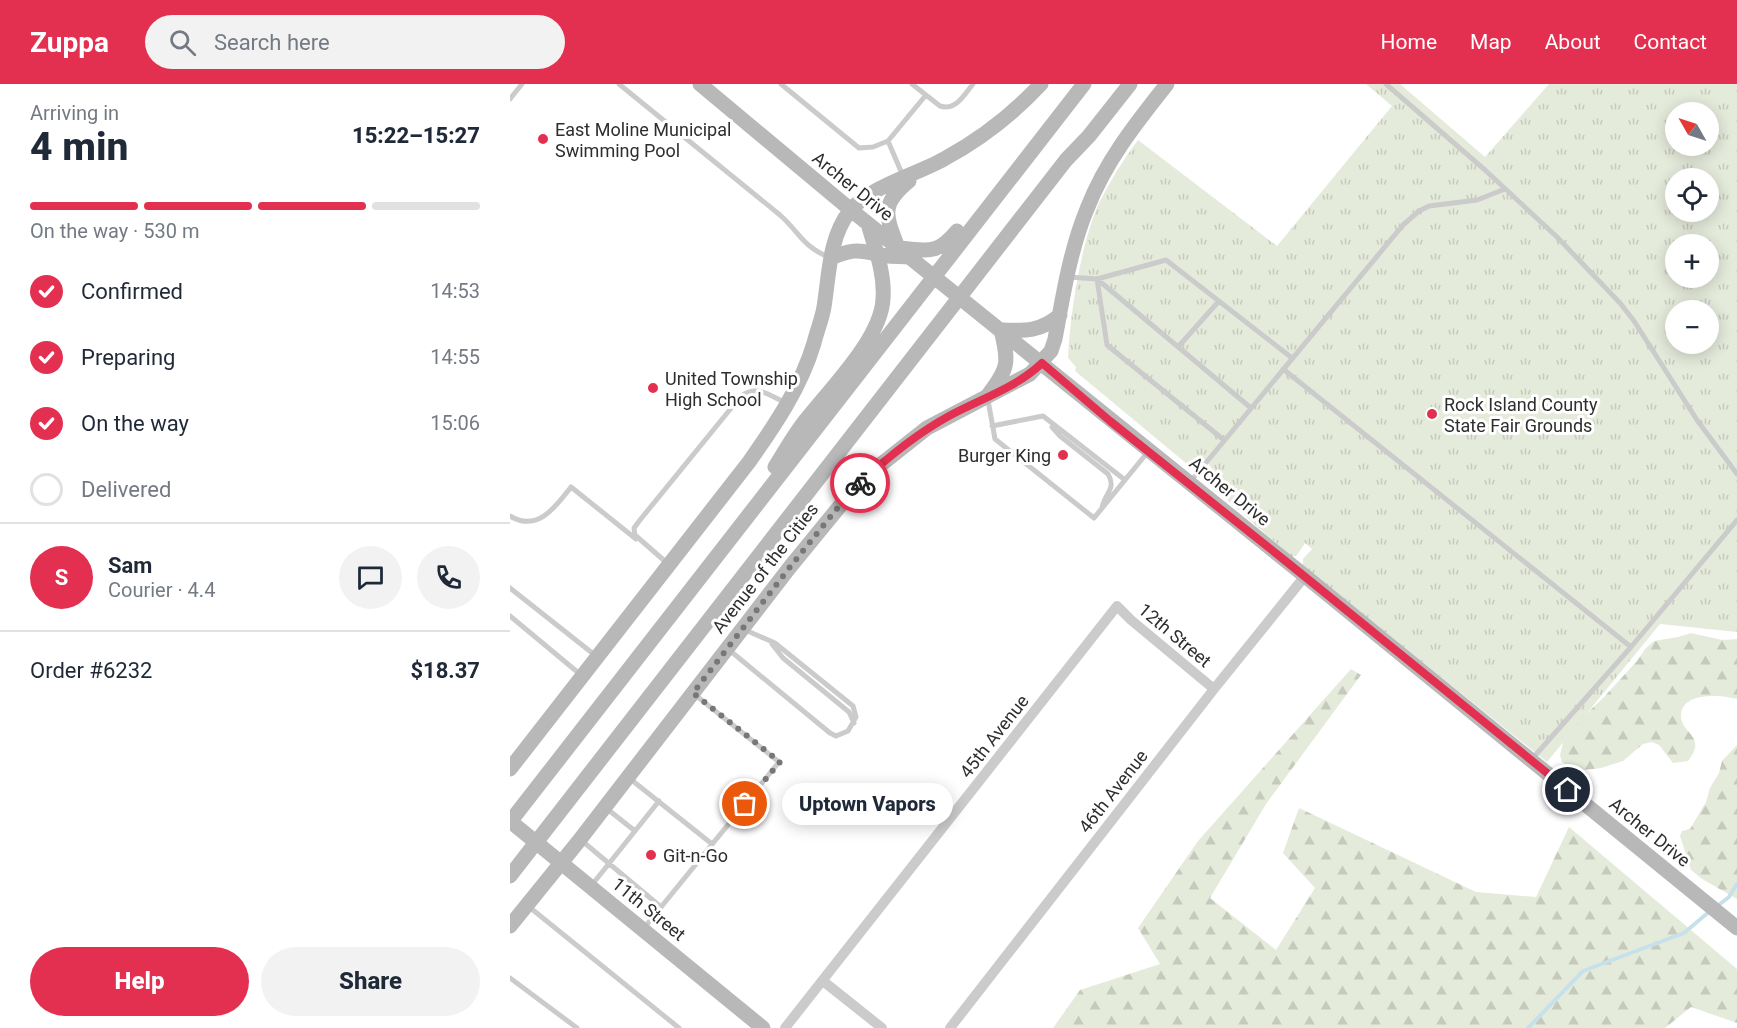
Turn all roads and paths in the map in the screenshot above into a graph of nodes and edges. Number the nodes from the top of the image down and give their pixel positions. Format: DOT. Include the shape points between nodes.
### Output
graph roads {
  1 [pos="522,84"];
  2 [pos="620,84"];
  3 [pos="700,84"];
  4 [pos="781,84"];
  5 [pos="912,84"];
  6 [pos="973,84"];
  7 [pos="1041,84"];
  8 [pos="1078,84"];
  9 [pos="1084,84"];
  10 [pos="1122,84"];
  11 [pos="1130,84"];
  12 [pos="1167,84"];
  13 [pos="1386,84"];
  14 [pos="926,95"];
  15 [pos="510,99"];
  16 [pos="888,141"];
  17 [pos="1066,160"];
  18 [pos="922,170"];
  19 [pos="904,178"];
  20 [pos="1505,189"];
  21 [pos="851,210"];
  22 [pos="868,224"];
  23 [pos="904,253"];
  24 [pos="876,254"];
  25 [pos="831,258"];
  26 [pos="933,276"];
  27 [pos="1068,277"];
  28 [pos="1096,279"];
  29 [pos="960,297"];
  30 [pos="1219,301"];
  31 [pos="1060,315"];
  32 [pos="1000,330"];
  33 [pos="1178,347"];
  34 [pos="1292,358"];
  35 [pos="1042,363"];
  36 [pos="1283,369"];
  37 [pos="987,396"];
  38 [pos="788,404"];
  39 [pos="1251,408"];
  40 [pos="1043,416"];
  41 [pos="992,426"];
  42 [pos="1224,440"];
  43 [pos="1149,451"];
  44 [pos="1737,474"];
  45 [pos="1125,480"];
  46 [pos="1189,483"];
  47 [pos="1102,509"];
  48 [pos="510,516"];
  49 [pos="1737,520"];
  50 [pos="735,532"];
  51 [pos="640,542"];
  52 [pos="669,565"];
  53 [pos="1305,576"];
  54 [pos="510,588"];
  55 [pos="1117,606"];
  56 [pos="510,616"];
  57 [pos="742,628"];
  58 [pos="1630,647"];
  59 [pos="727,648"];
  60 [pos="597,657"];
  61 [pos="583,676"];
  62 [pos="1214,688"];
  63 [pos="693,693"];
  64 [pos="1531,760"];
  65 [pos="510,769"];
  66 [pos="628,777"];
  67 [pos="659,801"];
  68 [pos="605,807"];
  69 [pos="510,821"];
  70 [pos="635,831"];
  71 [pos="580,839"];
  72 [pos="536,842"];
  73 [pos="712,844"];
  74 [pos="561,862"];
  75 [pos="609,864"];
  76 [pos="510,876"];
  77 [pos="591,886"];
  78 [pos="526,905"];
  79 [pos="661,907"];
  80 [pos="510,926"];
  81 [pos="1737,928"];
  82 [pos="643,929"];
  83 [pos="510,978"];
  84 [pos="823,981"];
  85 [pos="577,1028"];
  86 [pos="679,1028"];
  87 [pos="763,1028"];
  88 [pos="785,1028"];
  89 [pos="882,1028"];
  90 [pos="950,1028"];
  1 -- 15 [label="lane"];
  2 -- 25 [label="lane" via="780,214 813,251"];
  3 -- 21 [label="street, Archer Drive"];
  4 -- 16 [label="lane" via="859,147"];
  5 -- 14 [label="lane"];
  6 -- 14 [label="lane" via="952,107 939,106"];
  7 -- 18 [label="street" via="988,132"];
  8 -- 23 [label="street" via="1037,129 949,241 933,251"];
  9 -- 26 [label="street"];
  10 -- 17 [label="street"];
  11 -- 17 [label="street, Avenue of the Cities"];
  12 -- 27 [label="street, Avenue of the Cities" via="1103,174 1081,223"];
  13 -- 20 [label="lane"];
  14 -- 16 [label="lane"];
  16 -- 19 [label="lane"];
  17 -- 29 [label="street, Avenue of the Cities"];
  18 -- 19 [label="street"];
  18 -- 23 [label="street" via="898,190 887,210 887,220"];
  19 -- 21 [label="street" via="868,195"];
  20 -- 34 [label="lane" via="1477,200 1429,206 1419,211"];
  20 -- 44 [label="lane" via="1620,303 1690,411"];
  21 -- 22 [label="street, Archer Drive"];
  21 -- 25 [label="street" via="839,228"];
  22 -- 23 [label="street, Archer Drive"];
  22 -- 24 [label="street"];
  23 -- 24 [label="street"];
  23 -- 26 [label="street, Archer Drive"];
  24 -- 25 [label="street" via="858,250"];
  24 -- 50 [label="street" via="884,297 875,328 793,437"];
  25 -- 38 [label="street" via="813,345"];
  26 -- 29 [label="street, Archer Drive"];
  26 -- 50 [label="street"];
  27 -- 28 [label="lane"];
  27 -- 31 [label="street, Avenue of the Cities"];
  28 -- 30 [label="lane" via="1166,260"];
  28 -- 33 [label="lane"];
  28 -- 42 [label="lane" via="1107,345"];
  29 -- 32 [label="street, Archer Drive"];
  29 -- 72 [label="street, Avenue of the Cities"];
  30 -- 33 [label="lane"];
  30 -- 34 [label="lane"];
  31 -- 32 [label="street" via="1041,328"];
  31 -- 35 [label="street, Avenue of the Cities" via="1051,351"];
  32 -- 35 [label="street, Archer Drive"];
  32 -- 37 [label="street" via="1006,367"];
  33 -- 39 [label="lane"];
  34 -- 36 [label="lane"];
  35 -- 37 [label="street, Avenue of the Cities" via="1017,383"];
  35 -- 43 [label="street, Archer Drive"];
  36 -- 39 [label="lane"];
  36 -- 58 [label="lane"];
  37 -- 41 [label="lane"];
  37 -- 57 [label="street, Avenue of the Cities" via="912,438 870,474 839,506"];
  38 -- 51 [label="lane" via="758,390 741,396 634,528"];
  38 -- 52 [label="street" via="749,462"];
  39 -- 42 [label="lane"];
  40 -- 41 [label="lane"];
  40 -- 45 [label="lane"];
  40 -- 47 [label="lane" via="1060,436 1108,474 1111,489"];
  41 -- 47 [label="lane" via="995,439 1094,518"];
  42 -- 46 [label="lane"];
  43 -- 45 [label="lane"];
  43 -- 46 [label="street, Archer Drive"];
  45 -- 47 [label="lane"];
  46 -- 53 [label="street, Archer Drive"];
  48 -- 51 [label="lane" via="531,522 541,519 571,487"];
  49 -- 58 [label="lane"];
  50 -- 69 [label="street"];
  51 -- 52 [label="lane"];
  52 -- 60 [label="street"];
  53 -- 62 [label="street, 46th Avenue"];
  53 -- 64 [label="street, Archer Drive"];
  54 -- 60 [label="lane"];
  55 -- 62 [label="street, 12th Street"];
  55 -- 84 [label="street, 45th Avenue"];
  56 -- 61 [label="lane"];
  57 -- 59 [label="street, Avenue of the Cities"];
  57 -- 59 [label="lane" via="771,641 852,706 854,723 842,734 830,733"];
  58 -- 64 [label="lane"];
  59 -- 63 [label="street, Avenue of the Cities"];
  60 -- 61 [label="street"];
  61 -- 65 [label="street"];
  62 -- 90 [label="street, 46th Avenue"];
  63 -- 66 [label="street, Avenue of the Cities"];
  63 -- 73 [label="lane" via="780,762"];
  64 -- 81 [label="street, Archer Drive"];
  66 -- 67 [label="lane"];
  66 -- 68 [label="street, Avenue of the Cities"];
  67 -- 70 [label="lane"];
  67 -- 73 [label="lane"];
  68 -- 70 [label="lane"];
  68 -- 71 [label="street, Avenue of the Cities"];
  69 -- 72 [label="street, 11th Street"];
  70 -- 75 [label="lane"];
  71 -- 74 [label="street, Avenue of the Cities"];
  71 -- 75 [label="lane"];
  72 -- 74 [label="street, 11th Street"];
  72 -- 76 [label="street, Avenue of the Cities"];
  73 -- 79 [label="lane"];
  74 -- 77 [label="street, 11th Street"];
  74 -- 78 [label="street, Avenue of the Cities"];
  75 -- 77 [label="lane"];
  75 -- 79 [label="lane"];
  77 -- 82 [label="street, 11th Street"];
  78 -- 80 [label="street, Avenue of the Cities"];
  78 -- 86 [label="lane"];
  79 -- 82 [label="lane"];
  82 -- 87 [label="street, 11th Street"];
  83 -- 85 [label="lane"];
  84 -- 88 [label="street, 45th Avenue"];
  84 -- 89 [label="street"];
}
